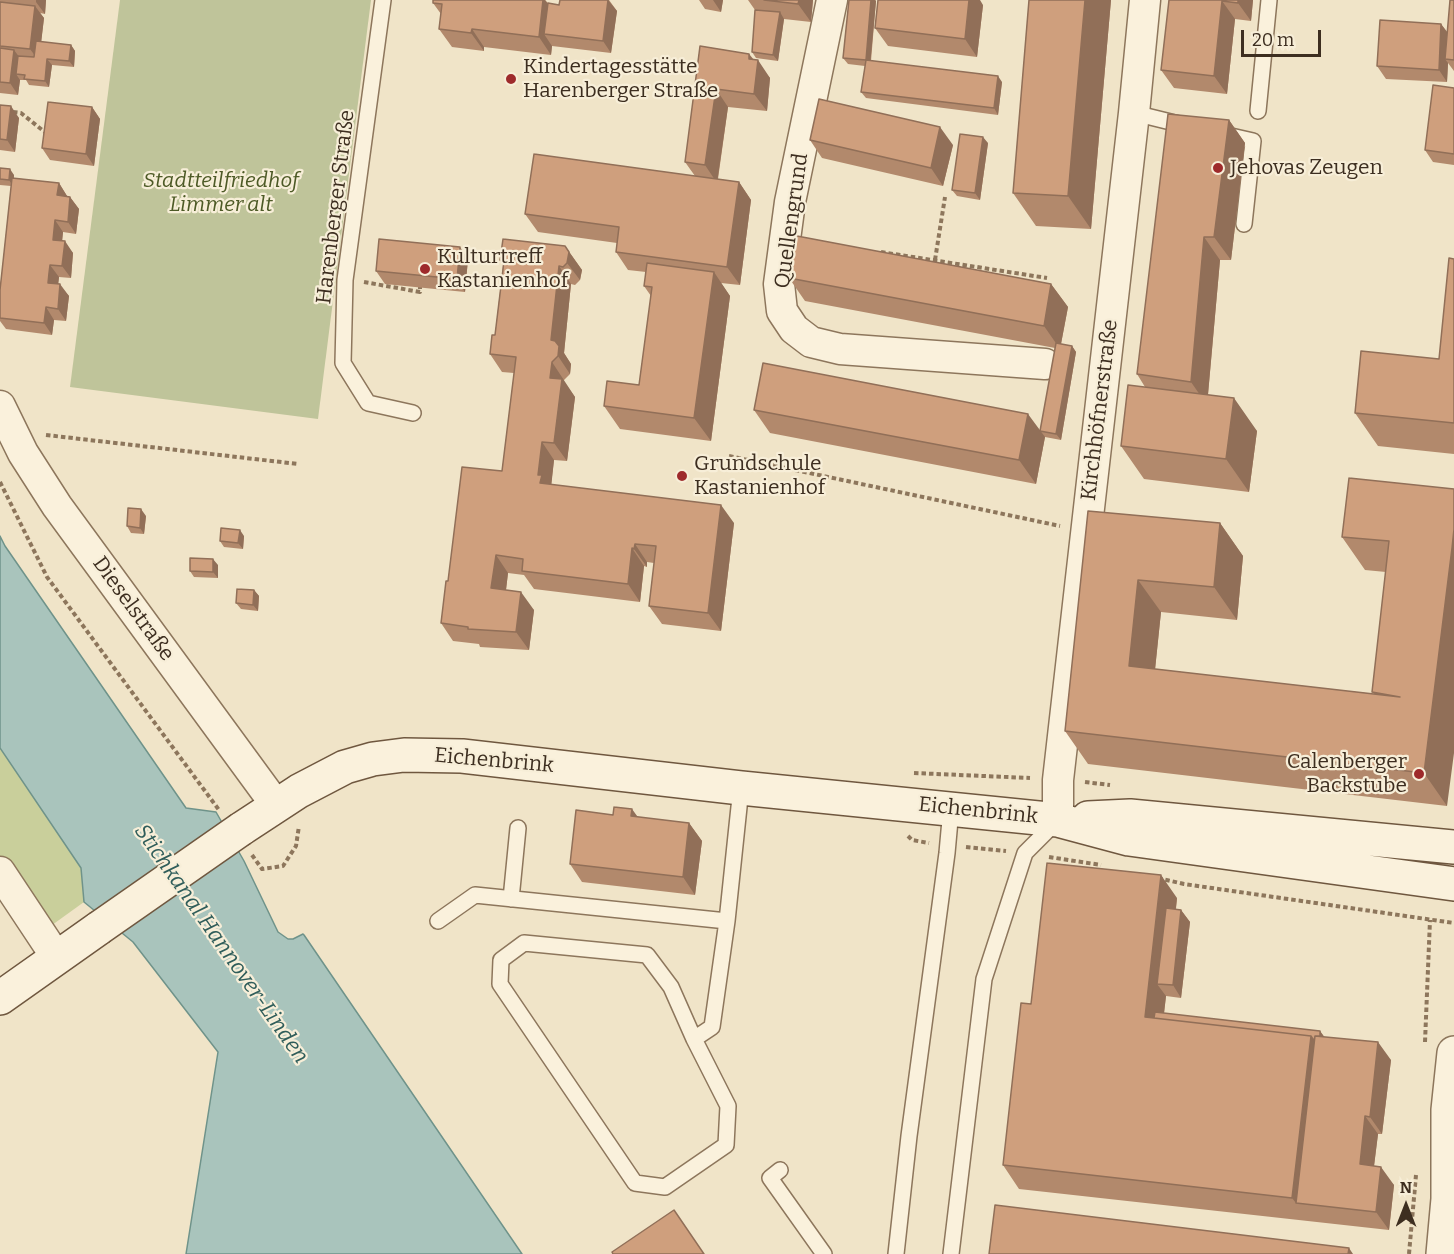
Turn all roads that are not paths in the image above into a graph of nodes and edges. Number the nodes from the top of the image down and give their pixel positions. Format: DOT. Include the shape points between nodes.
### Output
graph roads {
  1 [pos="383,0"];
  2 [pos="832,0"];
  3 [pos="1145,0"];
  4 [pos="1269,0"];
  5 [pos="1258,111"];
  6 [pos="1134,113"];
  7 [pos="1244,224"];
  8 [pos="1045,364"];
  9 [pos="413,413"];
  10 [pos="6,419"];
  11 [pos="741,788"];
  12 [pos="287,798"];
  13 [pos="951,808"];
  14 [pos="1058,820"];
  15 [pos="518,828"];
  16 [pos="1454,847"];
  17 [pos="0,872"];
  18 [pos="1454,884"];
  19 [pos="511,899"];
  20 [pos="438,921"];
  21 [pos="727,921"];
  22 [pos="57,958"];
  23 [pos="0,998"];
  24 [pos="694,1039"];
  25 [pos="1454,1053"];
  26 [pos="780,1170"];
  27 [pos="1451,1192"];
  28 [pos="824,1254"];
  29 [pos="896,1254"];
  30 [pos="951,1254"];
  31 [pos="1443,1254"];
  1 -- 9 [label="lane, Harenberger Straße" via="345,280 344,363 368,403"];
  2 -- 8 [label="street, Quellengrund" via="790,202 779,284 782,311 794,329 812,342 840,349"];
  3 -- 6 [label="street, Kirchhöfnerstraße"];
  4 -- 5 [label="lane"];
  6 -- 7 [label="lane" via="1253,141"];
  6 -- 14 [label="street, Kirchhöfnerstraße" via="1058,780"];
  10 -- 12 [label="street, Dieselstraße" via="57,506"];
  11 -- 12 [label="main road, Eichenbrink" via="462,756 404,755 345,767"];
  11 -- 13 [label="main road, Eichenbrink"];
  11 -- 21 [label="lane"];
  12 -- 22 [label="main road, Eichenbrink, bridge"];
  13 -- 14 [label="main road, Eichenbrink"];
  13 -- 29 [label="lane"];
  14 -- 16 [label="main road, Eichenbrink" via="1130,816"];
  14 -- 18 [label="main road, Eichenbrink" via="1129,839"];
  14 -- 30 [label="lane" via="1024,853 984,979"];
  15 -- 19 [label="lane"];
  17 -- 22 [label="street"];
  19 -- 20 [label="lane" via="476,895"];
  19 -- 21 [label="lane"];
  21 -- 24 [label="lane" via="712,1027"];
  22 -- 23 [label="main road, Eichenbrink"];
  24 -- 24 [label="lane" via="728,1106 726,1145 664,1187 635,1183 500,984 501,960 524,943 647,955 671,987"];
  25 -- 27 [label="main road" via="1448,1110"];
  26 -- 28 [label="lane" via="770,1178"];
  27 -- 31 [label="main road"];
}
